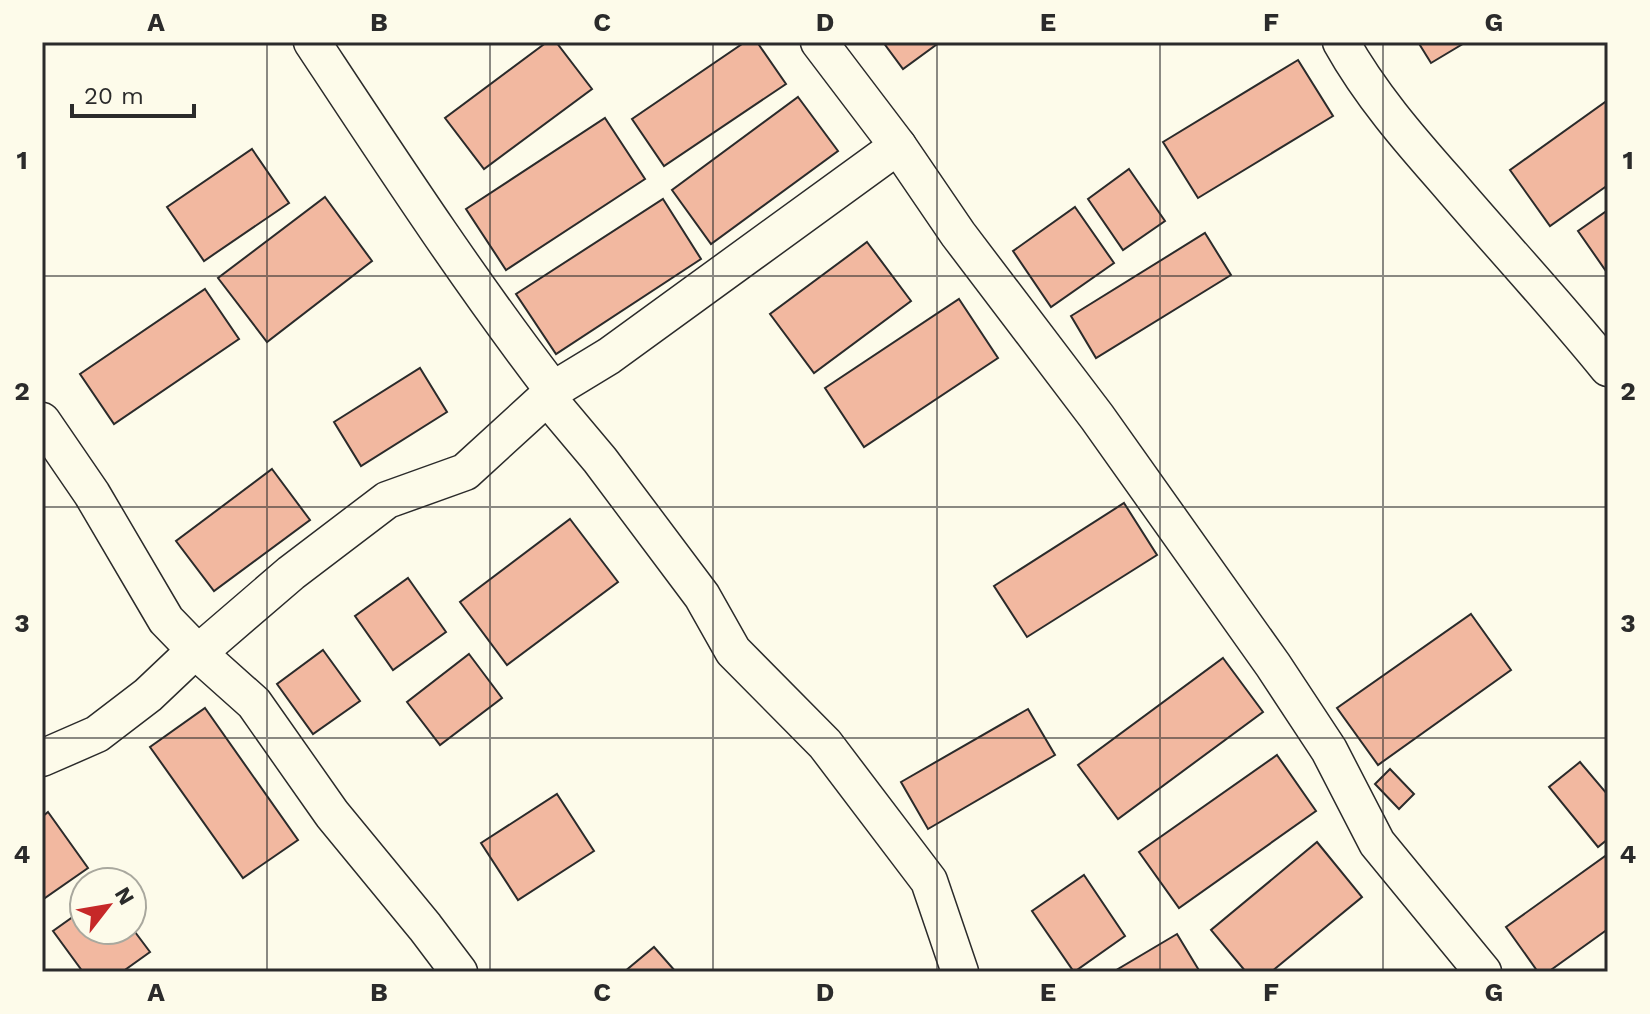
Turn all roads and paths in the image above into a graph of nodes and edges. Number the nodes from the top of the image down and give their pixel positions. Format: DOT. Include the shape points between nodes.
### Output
graph roads {
  1 [pos="312,42"];
  2 [pos="819,42"];
  3 [pos="1341,42"];
  4 [pos="898,146"];
  5 [pos="1608,368"];
  6 [pos="550,393"];
  7 [pos="42,421"];
  8 [pos="198,653"];
  9 [pos="42,758"];
  10 [pos="459,972"];
  11 [pos="960,972"];
  12 [pos="1483,972"];
  1 -- 6 [label="street"];
  2 -- 4 [label="street"];
  3 -- 5 [label="street" via="1416,146"];
  4 -- 6 [label="street"];
  4 -- 12 [label="street" via="1273,665 1329,750 1377,843"];
  6 -- 8 [label="street" via="465,472 387,500"];
  6 -- 11 [label="street" via="702,596 733,651 825,744 929,881"];
  7 -- 8 [label="street" via="166,620"];
  8 -- 9 [label="street" via="97,734"];
  8 -- 10 [label="street" via="254,703 332,814"];
}
